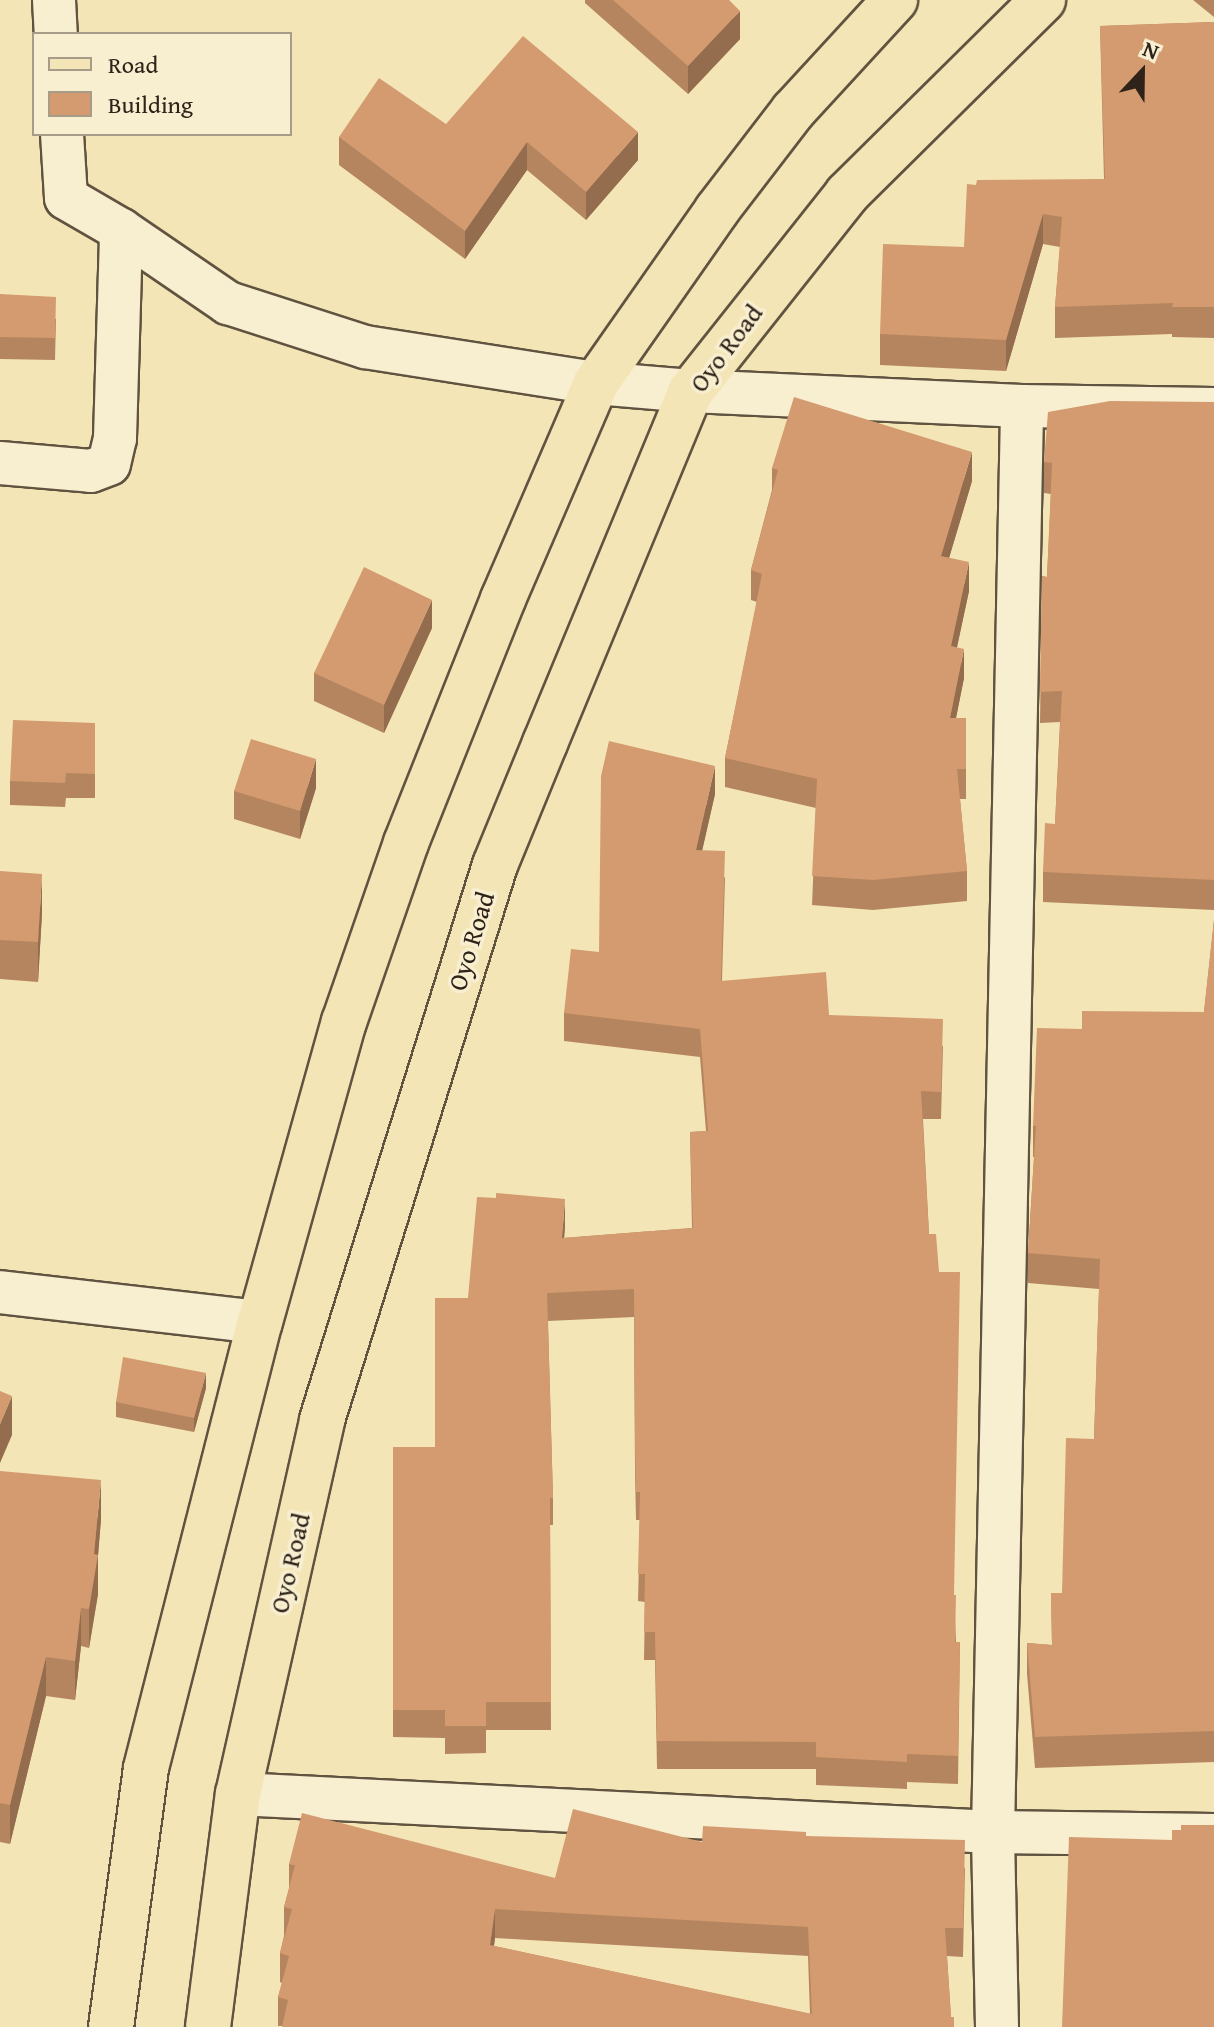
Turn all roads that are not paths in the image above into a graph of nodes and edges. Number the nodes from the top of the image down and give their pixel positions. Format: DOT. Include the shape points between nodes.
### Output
graph roads {
  1 [pos="54,0"];
  2 [pos="895,0"];
  3 [pos="1043,0"];
  4 [pos="56,32"];
  5 [pos="62,136"];
  6 [pos="121,230"];
  7 [pos="596,383"];
  8 [pos="691,391"];
  9 [pos="1022,406"];
  10 [pos="1214,409"];
  11 [pos="0,463"];
  12 [pos="0,1292"];
  13 [pos="260,1322"];
  14 [pos="238,1794"];
  15 [pos="993,1832"];
  16 [pos="1214,1835"];
  17 [pos="111,2027"];
  18 [pos="208,2027"];
  19 [pos="997,2027"];
  1 -- 4 [label="street"];
  2 -- 7 [label="main road" via="793,111"];
  3 -- 8 [label="main road, Oyo Road" via="847,194"];
  5 -- 6 [label="street" via="66,198"];
  6 -- 7 [label="street" via="228,303 310,330 365,347"];
  6 -- 11 [label="street" via="115,438 109,464 91,471"];
  7 -- 8 [label="street"];
  7 -- 13 [label="main road" via="406,843 344,1022"];
  8 -- 9 [label="street"];
  8 -- 14 [label="main road, Oyo Road" via="495,865 322,1420"];
  9 -- 10 [label="street"];
  9 -- 15 [label="street"];
  12 -- 13 [label="street"];
  13 -- 17 [label="main road" via="146,1768"];
  14 -- 15 [label="street"];
  14 -- 18 [label="main road, Oyo Road"];
  15 -- 16 [label="street"];
  15 -- 19 [label="street"];
}
